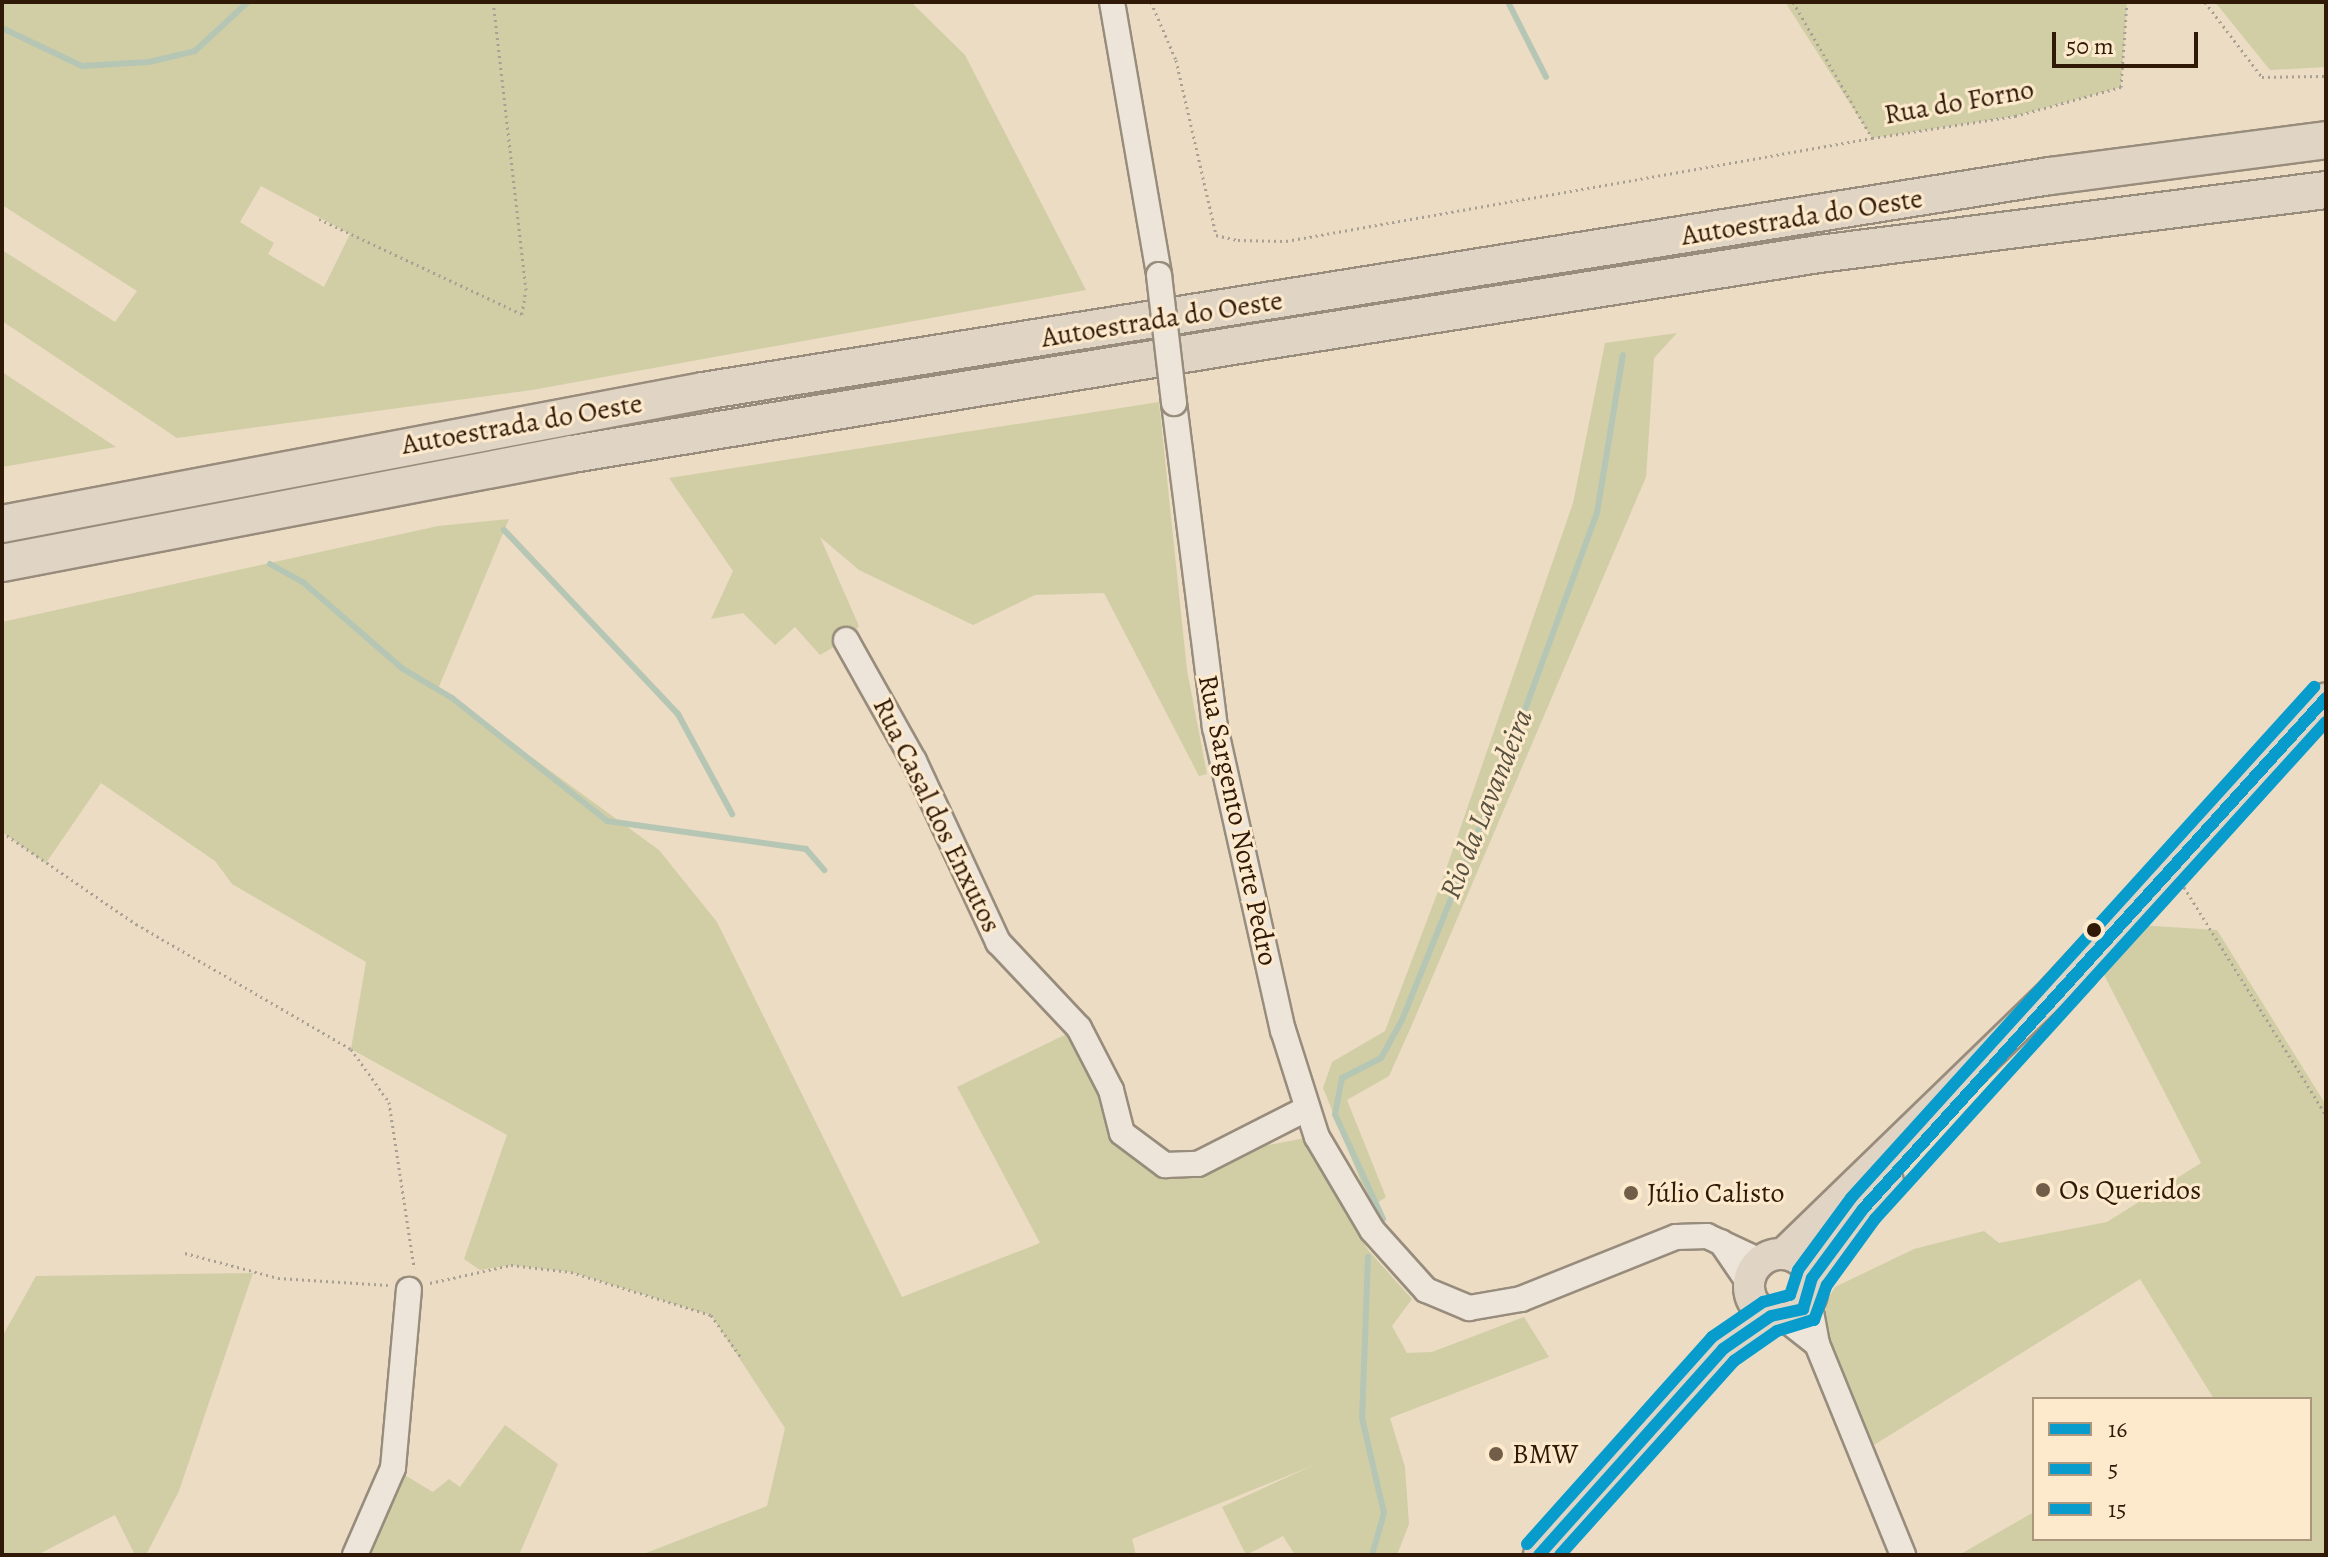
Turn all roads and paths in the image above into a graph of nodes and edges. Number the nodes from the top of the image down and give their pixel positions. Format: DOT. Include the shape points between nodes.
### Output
graph roads {
  1 [pos="493,2"];
  2 [pos="1112,2"];
  3 [pos="1151,2"];
  4 [pos="1793,2"];
  5 [pos="2127,2"];
  6 [pos="2205,2"];
  7 [pos="2326,76"];
  8 [pos="1872,138"];
  9 [pos="2326,140"];
  10 [pos="2326,190"];
  11 [pos="319,219"];
  12 [pos="2,524"];
  13 [pos="2,563"];
  14 [pos="846,640"];
  15 [pos="2326,698"];
  16 [pos="2,832"];
  17 [pos="2172,867"];
  18 [pos="1306,1109"];
  19 [pos="2326,1115"];
  20 [pos="1898,1155"];
  21 [pos="185,1253"];
  22 [pos="1761,1272"];
  23 [pos="1811,1289"];
  24 [pos="409,1290"];
  25 [pos="1778,1317"];
  26 [pos="1817,1344"];
  27 [pos="1723,1349"];
  28 [pos="742,1359"];
  29 [pos="355,1555"];
  30 [pos="1539,1555"];
  31 [pos="1903,1555"];
  1 -- 11 [label="path" via="526,290 522,314"];
  2 -- 18 [label="street, Rua Sargento Norte Pedro, bridge" via="1159,275 1215,727"];
  3 -- 8 [label="path" via="1176,60 1216,235 1238,240 1286,241"];
  4 -- 8 [label="path, Rua do Forno"];
  5 -- 8 [label="path, Rua do Forno" via="2121,87 2015,116"];
  6 -- 7 [label="path" via="2262,77"];
  9 -- 12 [label="highway, Autoestrada do Oeste" via="2050,176 703,391"];
  10 -- 13 [label="highway, Autoestrada do Oeste" via="1819,254 1251,343 572,454"];
  14 -- 18 [label="street, Rua Casal dos Enxutos" via="914,761 998,942 1079,1028 1111,1090 1122,1133 1165,1165 1198,1164"];
  15 -- 17 [label="main road"];
  16 -- 24 [label="path" via="136,924 351,1049 389,1102 414,1266"];
  17 -- 19 [label="path"];
  17 -- 20 [label="main road"];
  18 -- 22 [label="street, Rua Sargento Norte Pedro" via="1372,1230 1426,1290 1456,1306 1521,1299 1676,1237 1720,1240"];
  20 -- 22 [label="main road"];
  20 -- 23 [label="main road"];
  21 -- 24 [label="path" via="278,1278"];
  22 -- 23 [label="main road" via="1802,1261"];
  22 -- 25 [label="main road"];
  22 -- 27 [label="main road"];
  23 -- 25 [label="main road"];
  23 -- 26 [label="street"];
  24 -- 28 [label="path" via="511,1265 571,1272 711,1315"];
  24 -- 29 [label="street" via="393,1468"];
  25 -- 26 [label="street"];
  25 -- 27 [label="main road"];
  26 -- 31 [label="street"];
  27 -- 30 [label="main road"];
}
